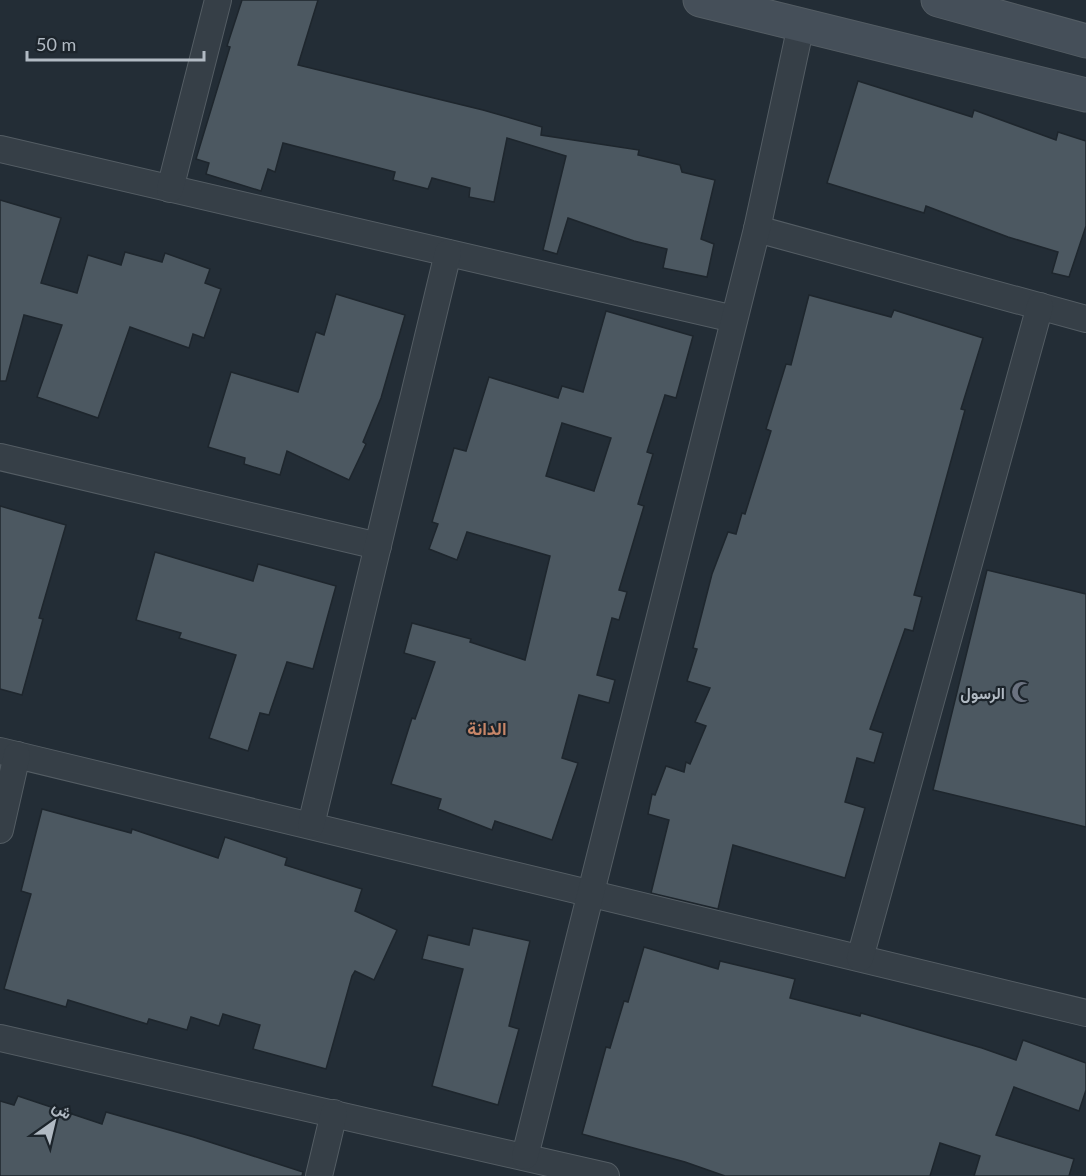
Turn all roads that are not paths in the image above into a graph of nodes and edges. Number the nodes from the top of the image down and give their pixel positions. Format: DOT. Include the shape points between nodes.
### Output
graph roads {
  1 [pos="218,0"];
  2 [pos="700,0"];
  3 [pos="938,0"];
  4 [pos="801,25"];
  5 [pos="1086,41"];
  6 [pos="1086,94"];
  7 [pos="0,149"];
  8 [pos="170,189"];
  9 [pos="757,229"];
  10 [pos="448,253"];
  11 [pos="1040,306"];
  12 [pos="734,319"];
  13 [pos="1086,319"];
  14 [pos="0,457"];
  15 [pos="378,546"];
  16 [pos="8,753"];
  17 [pos="311,825"];
  18 [pos="0,830"];
  19 [pos="591,892"];
  20 [pos="860,958"];
  21 [pos="1086,1013"];
  22 [pos="0,1038"];
  23 [pos="334,1113"];
  24 [pos="525,1156"];
  25 [pos="319,1176"];
  26 [pos="606,1176"];
  1 -- 8 [label="street"];
  2 -- 4 [label="street"];
  3 -- 5 [label="street"];
  4 -- 6 [label="street"];
  4 -- 9 [label="street"];
  7 -- 8 [label="street"];
  8 -- 10 [label="street"];
  9 -- 11 [label="street"];
  9 -- 12 [label="street"];
  10 -- 12 [label="street"];
  10 -- 15 [label="street"];
  11 -- 13 [label="street"];
  11 -- 20 [label="street"];
  12 -- 19 [label="street"];
  14 -- 15 [label="street"];
  15 -- 17 [label="street"];
  16 -- 17 [label="street"];
  16 -- 18 [label="street"];
  17 -- 19 [label="street"];
  19 -- 20 [label="street"];
  19 -- 24 [label="street"];
  20 -- 21 [label="street"];
  22 -- 23 [label="street"];
  23 -- 24 [label="street"];
  23 -- 25 [label="street"];
  24 -- 26 [label="street"];
}
